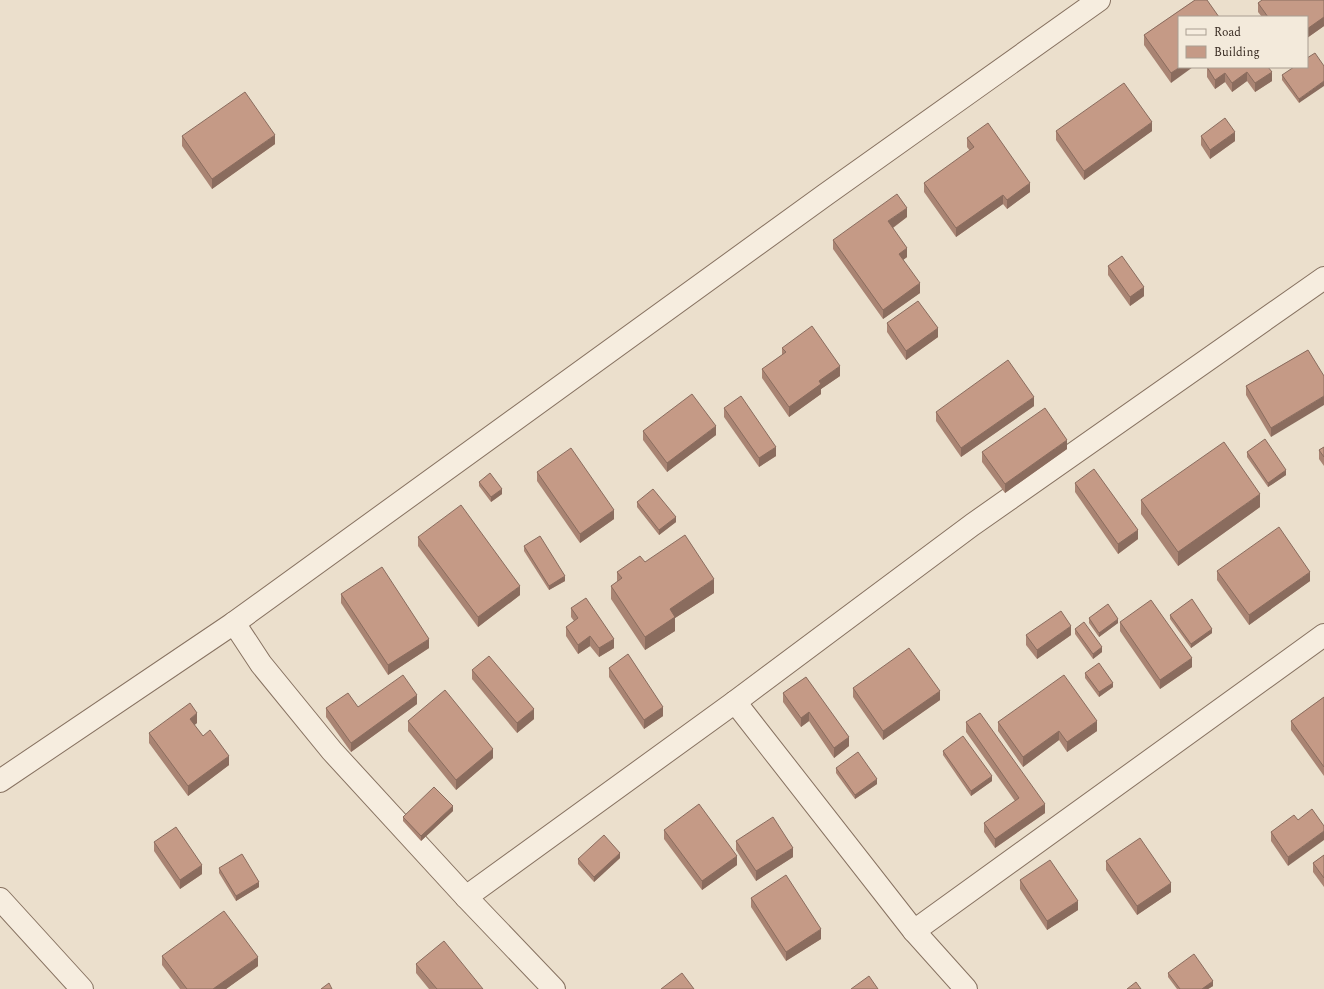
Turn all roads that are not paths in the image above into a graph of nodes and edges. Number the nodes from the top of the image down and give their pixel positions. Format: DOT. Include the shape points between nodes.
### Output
graph roads {
  1 [pos="1099,0"];
  2 [pos="1324,278"];
  3 [pos="234,623"];
  4 [pos="1324,635"];
  5 [pos="735,702"];
  6 [pos="0,781"];
  7 [pos="466,897"];
  8 [pos="0,899"];
  9 [pos="914,932"];
  10 [pos="82,989"];
  11 [pos="554,989"];
  12 [pos="966,989"];
  1 -- 3 [label="street"];
  2 -- 5 [label="street" via="972,525"];
  3 -- 6 [label="street"];
  3 -- 7 [label="street" via="261,664 323,740"];
  4 -- 9 [label="street"];
  5 -- 7 [label="street"];
  5 -- 9 [label="street"];
  7 -- 11 [label="street"];
  8 -- 10 [label="street"];
  9 -- 12 [label="street"];
}
